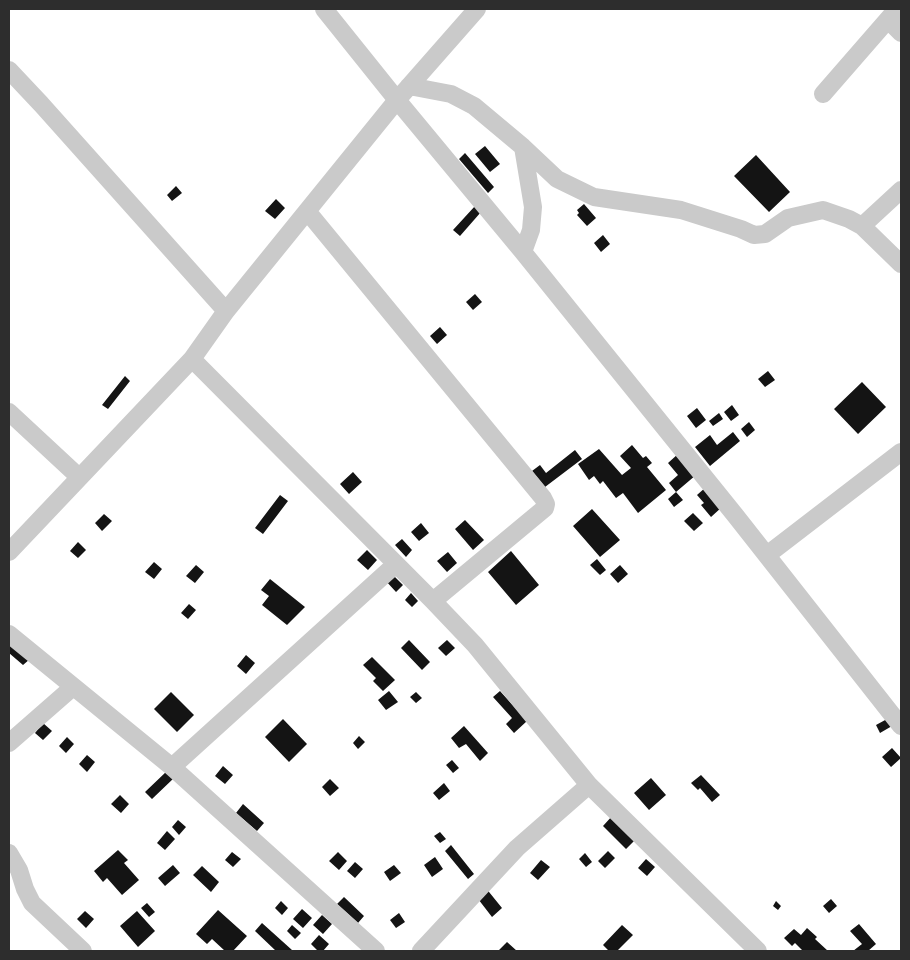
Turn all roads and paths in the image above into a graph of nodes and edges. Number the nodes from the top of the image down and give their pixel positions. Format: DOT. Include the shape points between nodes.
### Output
graph roads {
  1 [pos="324,9"];
  2 [pos="478,9"];
  3 [pos="892,14"];
  4 [pos="901,33"];
  5 [pos="9,70"];
  6 [pos="409,86"];
  7 [pos="823,94"];
  8 [pos="397,100"];
  9 [pos="523,147"];
  10 [pos="901,190"];
  11 [pos="307,211"];
  12 [pos="862,226"];
  13 [pos="524,252"];
  14 [pos="901,264"];
  15 [pos="226,310"];
  16 [pos="192,359"];
  17 [pos="9,412"];
  18 [pos="901,452"];
  19 [pos="79,477"];
  20 [pos="9,552"];
  21 [pos="767,556"];
  22 [pos="396,564"];
  23 [pos="433,601"];
  24 [pos="9,634"];
  25 [pos="74,687"];
  26 [pos="901,726"];
  27 [pos="9,743"];
  28 [pos="172,767"];
  29 [pos="589,785"];
  30 [pos="9,853"];
  31 [pos="365,948"];
  32 [pos="83,951"];
  33 [pos="421,951"];
  34 [pos="758,951"];
  1 -- 8 [label="street"];
  2 -- 6 [label="street"];
  3 -- 4 [label="street"];
  3 -- 7 [label="street"];
  5 -- 15 [label="street"];
  6 -- 8 [label="street"];
  6 -- 9 [label="street" via="452,94 474,106"];
  8 -- 11 [label="street"];
  8 -- 13 [label="street"];
  9 -- 12 [label="street" via="557,179 594,197 681,210 754,235 765,234 788,218 823,210"];
  9 -- 13 [label="street" via="532,207 531,230"];
  10 -- 12 [label="street"];
  11 -- 15 [label="street"];
  11 -- 23 [label="street" via="546,504"];
  12 -- 14 [label="street"];
  13 -- 21 [label="street"];
  15 -- 16 [label="street"];
  16 -- 19 [label="street"];
  16 -- 22 [label="street"];
  17 -- 19 [label="street"];
  18 -- 21 [label="street"];
  19 -- 20 [label="street"];
  21 -- 26 [label="street"];
  22 -- 23 [label="street"];
  22 -- 28 [label="street"];
  23 -- 29 [label="street" via="475,645"];
  24 -- 25 [label="street"];
  25 -- 27 [label="street"];
  25 -- 28 [label="street"];
  28 -- 31 [label="street"];
  29 -- 33 [label="street" via="517,848"];
  29 -- 34 [label="street"];
  30 -- 32 [label="street" via="32,903"];
}
